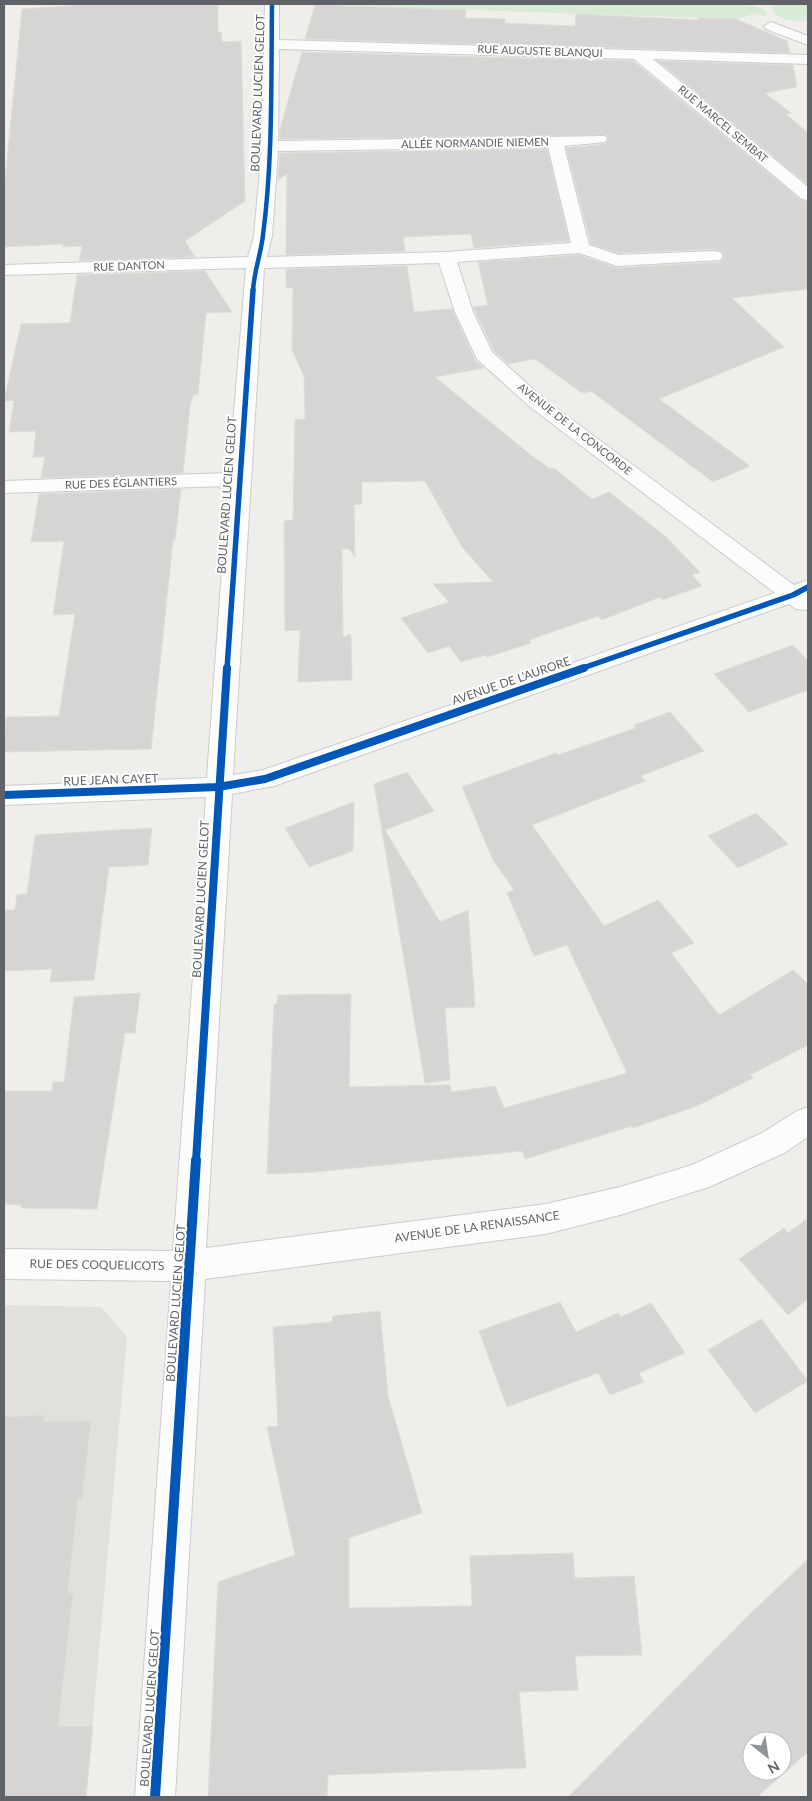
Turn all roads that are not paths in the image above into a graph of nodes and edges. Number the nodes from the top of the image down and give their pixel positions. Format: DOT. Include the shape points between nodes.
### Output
graph roads {
  1 [pos="272,4"];
  2 [pos="771,26"];
  3 [pos="808,41"];
  4 [pos="272,44"];
  5 [pos="638,54"];
  6 [pos="808,59"];
  7 [pos="599,139"];
  8 [pos="555,142"];
  9 [pos="270,146"];
  10 [pos="808,195"];
  11 [pos="581,248"];
  12 [pos="714,256"];
  13 [pos="446,257"];
  14 [pos="255,263"];
  15 [pos="4,270"];
  16 [pos="239,479"];
  17 [pos="4,487"];
  18 [pos="803,596"];
  19 [pos="218,787"];
  20 [pos="4,795"];
  21 [pos="808,1120"];
  22 [pos="4,1264"];
  23 [pos="189,1266"];
  24 [pos="156,1797"];
  1 -- 4 [label="street, BOULEVARD LUCIEN GELOT"];
  2 -- 3 [label="street"];
  4 -- 5 [label="street, RUE AUGUSTE BLANQUI"];
  4 -- 9 [label="street, BOULEVARD LUCIEN GELOT"];
  5 -- 6 [label="street, RUE AUGUSTE BLANQUI"];
  5 -- 10 [label="street, RUE MARCEL SEMBAT"];
  7 -- 8 [label="street"];
  8 -- 9 [label="street, ALLÉE NORMANDIE NIEMEN"];
  8 -- 11 [label="street, ALLÉE NORMANDIE NIEMEN"];
  9 -- 14 [label="street, BOULEVARD LUCIEN GELOT" via="263,236"];
  11 -- 12 [label="street" via="617,261"];
  11 -- 13 [label="street"];
  13 -- 14 [label="street"];
  13 -- 18 [label="street, AVENUE DE LA CONCORDE" via="464,312 484,356 536,402"];
  14 -- 15 [label="street, RUE DANTON"];
  14 -- 16 [label="street, BOULEVARD LUCIEN GELOT"];
  16 -- 17 [label="street, RUE DES ÉGLANTIERS"];
  16 -- 19 [label="street, BOULEVARD LUCIEN GELOT"];
  18 -- 19 [label="street, AVENUE DE L'AURORE" via="265,779"];
  19 -- 20 [label="street, RUE JEAN CAYET"];
  19 -- 23 [label="street, BOULEVARD LUCIEN GELOT"];
  21 -- 23 [label="street, AVENUE DE LA RENAISSANCE" via="773,1143 698,1177 546,1219"];
  22 -- 23 [label="street, RUE DES COQUELICOTS"];
  23 -- 24 [label="street, BOULEVARD LUCIEN GELOT"];
}
